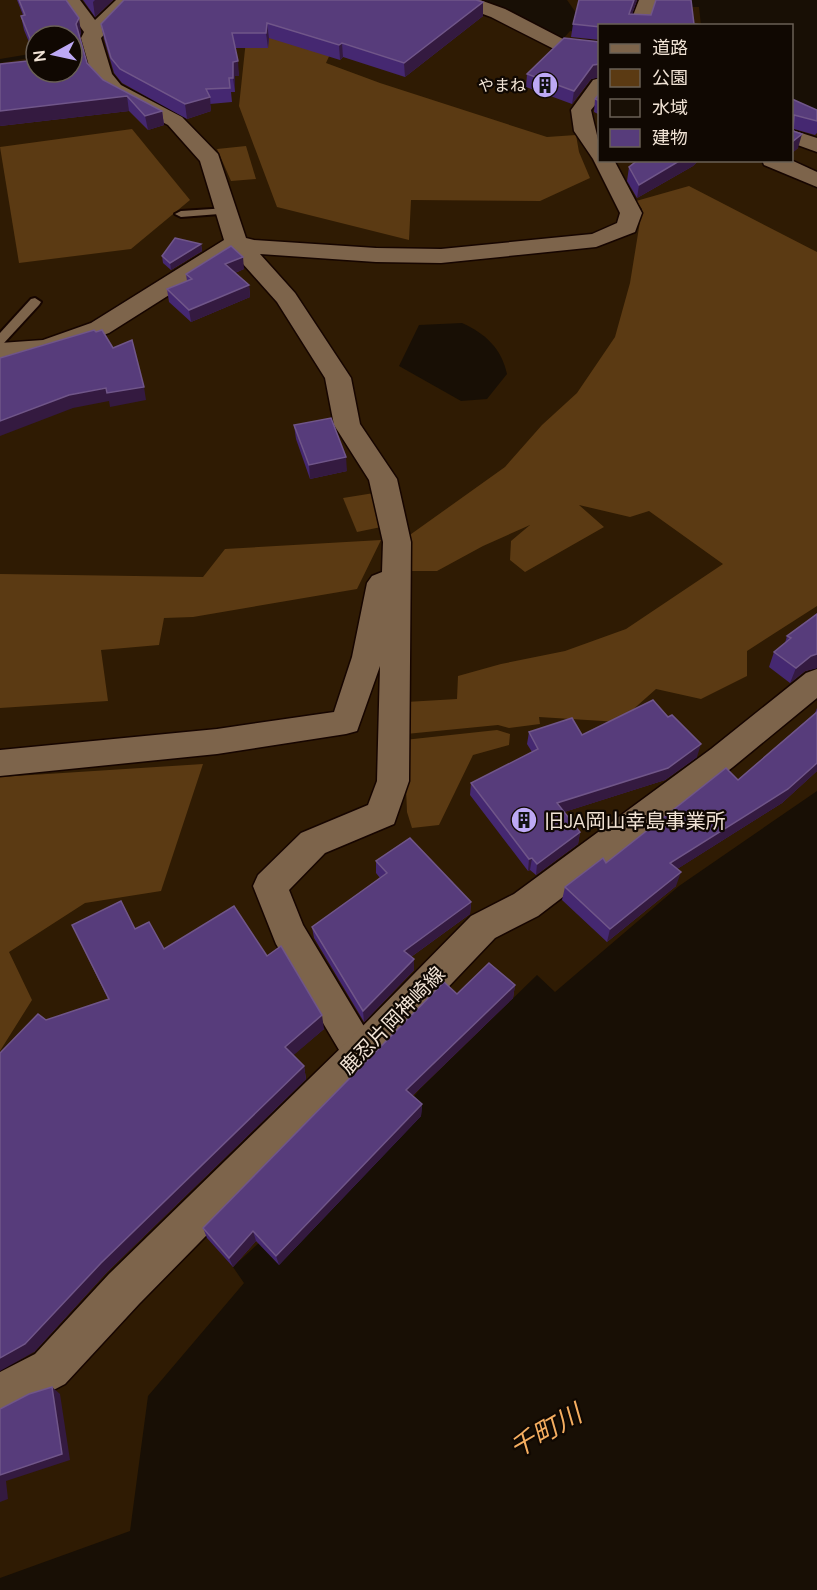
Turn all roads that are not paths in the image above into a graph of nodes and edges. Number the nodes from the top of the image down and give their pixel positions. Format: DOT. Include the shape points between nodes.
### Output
graph roads {
  1 [pos="70,0"];
  2 [pos="127,0"];
  3 [pos="463,0"];
  4 [pos="648,0"];
  5 [pos="639,24"];
  6 [pos="90,28"];
  7 [pos="598,48"];
  8 [pos="598,87"];
  9 [pos="793,136"];
  10 [pos="817,146"];
  11 [pos="598,151"];
  12 [pos="604,162"];
  13 [pos="776,162"];
  14 [pos="817,180"];
  15 [pos="228,211"];
  16 [pos="181,214"];
  17 [pos="236,242"];
  18 [pos="34,302"];
  19 [pos="0,340"];
  20 [pos="0,351"];
  21 [pos="397,542"];
  22 [pos="817,681"];
  23 [pos="0,763"];
  24 [pos="361,1053"];
  25 [pos="0,1396"];
  1 -- 6 [label="street"];
  2 -- 6 [label="street"];
  3 -- 7 [label="street" via="559,44"];
  4 -- 5 [label="street"];
  6 -- 15 [label="street" via="102,76 124,99 175,121 210,159"];
  8 -- 11 [label="street" via="582,110 585,131"];
  9 -- 10 [label="street"];
  12 -- 17 [label="street" via="631,213 627,227 596,240 441,256 252,247"];
  13 -- 14 [label="street"];
  15 -- 16 [label="lane"];
  15 -- 17 [label="street"];
  17 -- 20 [label="street" via="100,328 46,348"];
  17 -- 21 [label="street" via="286,298 338,378 346,426 383,479"];
  18 -- 19 [label="lane"];
  21 -- 23 [label="street" via="378,594 367,657 346,722 218,741"];
  21 -- 24 [label="street" via="393,782 386,803 381,814 313,843 270,886 288,933"];
  22 -- 24 [label="street, 鹿忍片岡神崎線" via="722,758 526,905 483,927"];
  24 -- 25 [label="street, 鹿忍片岡神崎線" via="124,1289 50,1369"];
}
